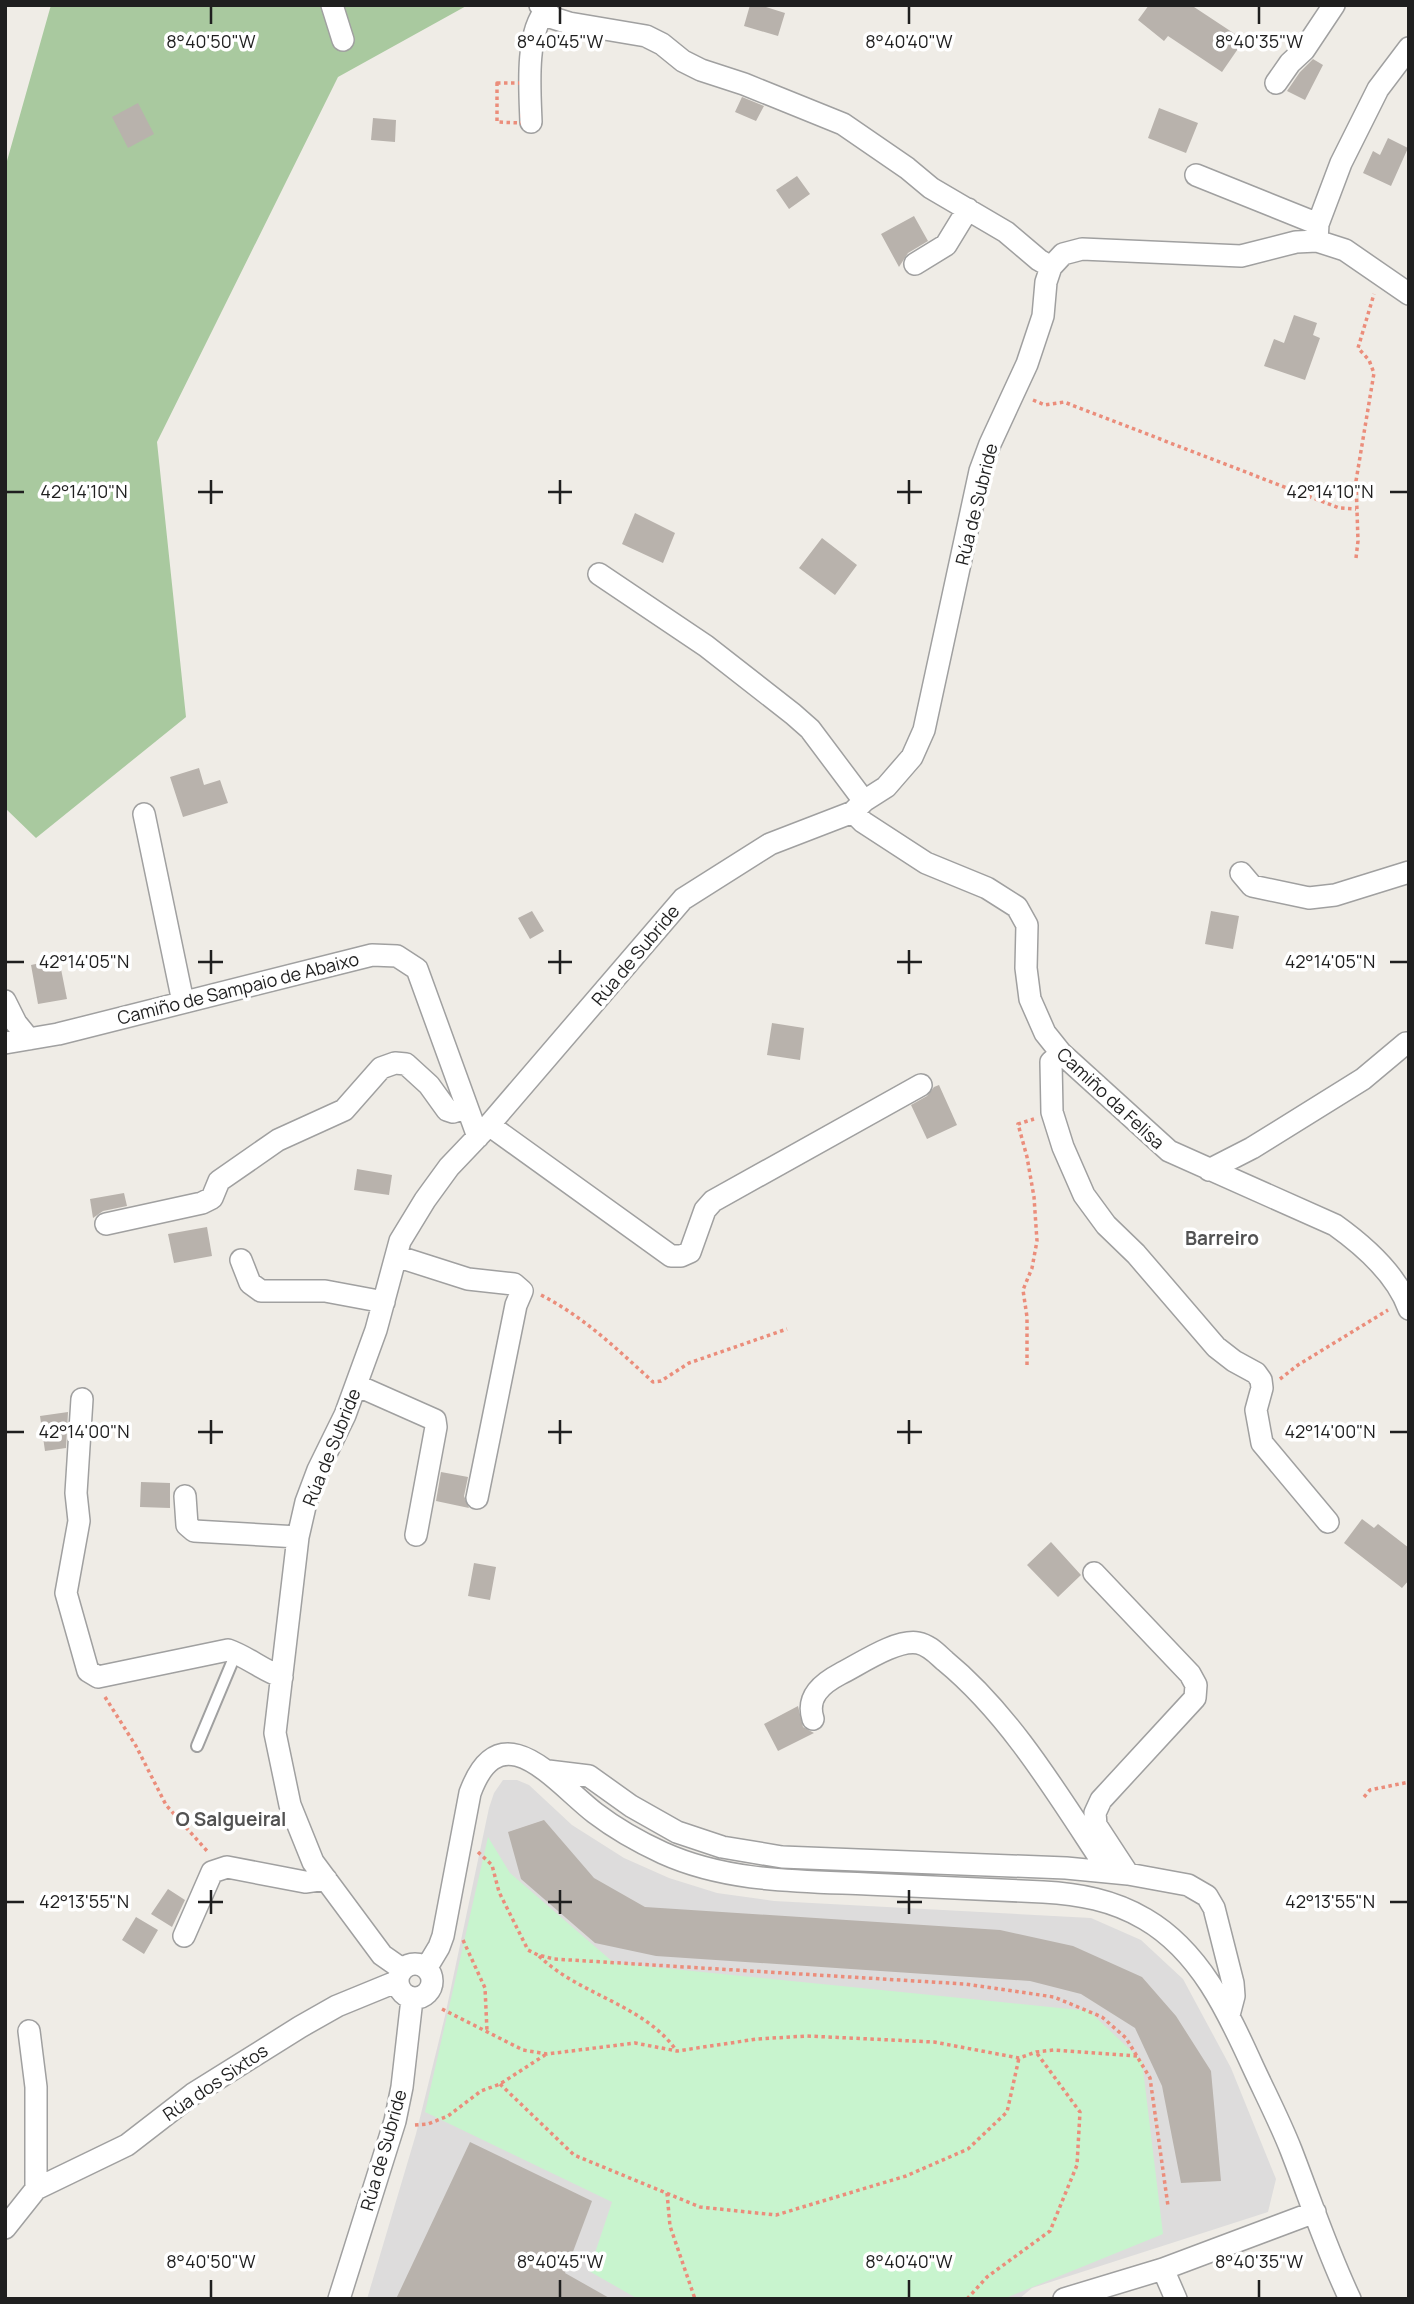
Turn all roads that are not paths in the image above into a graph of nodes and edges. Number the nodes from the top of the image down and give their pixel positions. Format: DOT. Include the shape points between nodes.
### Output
graph roads {
  1 [pos="332,5"];
  2 [pos="1334,5"];
  3 [pos="543,8"];
  4 [pos="343,40"];
  5 [pos="1409,48"];
  6 [pos="1276,83"];
  7 [pos="531,122"];
  8 [pos="1196,175"];
  9 [pos="968,209"];
  10 [pos="1318,232"];
  11 [pos="915,264"];
  12 [pos="1051,267"];
  13 [pos="1409,294"];
  14 [pos="599,575"];
  15 [pos="859,806"];
  16 [pos="144,814"];
  17 [pos="1241,873"];
  18 [pos="1409,873"];
  19 [pos="5,1001"];
  20 [pos="183,1002"];
  21 [pos="29,1039"];
  22 [pos="5,1043"];
  23 [pos="1406,1043"];
  24 [pos="1061,1053"];
  25 [pos="921,1085"];
  26 [pos="467,1107"];
  27 [pos="483,1131"];
  28 [pos="1209,1170"];
  29 [pos="106,1224"];
  30 [pos="397,1256"];
  31 [pos="241,1260"];
  32 [pos="384,1302"];
  33 [pos="1407,1304"];
  34 [pos="356,1385"];
  35 [pos="82,1399"];
  36 [pos="185,1496"];
  37 [pos="477,1498"];
  38 [pos="1328,1522"];
  39 [pos="416,1535"];
  40 [pos="298,1537"];
  41 [pos="1094,1573"];
  42 [pos="236,1653"];
  43 [pos="282,1677"];
  44 [pos="813,1719"];
  45 [pos="197,1746"];
  46 [pos="548,1771"];
  47 [pos="1118,1873"];
  48 [pos="326,1879"];
  49 [pos="184,1936"];
  50 [pos="427,1967"];
  51 [pos="400,1975"];
  52 [pos="412,1998"];
  53 [pos="1229,2015"];
  54 [pos="29,2031"];
  55 [pos="36,2189"];
  56 [pos="1315,2212"];
  57 [pos="5,2228"];
  58 [pos="1163,2269"];
  59 [pos="339,2299"];
  60 [pos="1064,2299"];
  61 [pos="1176,2299"];
  62 [pos="1350,2299"];
  1 -- 4 [label="street"];
  2 -- 6 [label="street"];
  3 -- 7 [label="street" via="528,71"];
  3 -- 9 [label="street" via="553,18 569,23 646,36 701,70 843,124"];
  5 -- 10 [label="street" via="1378,89 1341,163"];
  8 -- 10 [label="street"];
  9 -- 11 [label="street" via="946,244"];
  9 -- 12 [label="street"];
  10 -- 12 [label="street" via="1296,243 1241,256 1082,249 1063,254"];
  10 -- 13 [label="street"];
  12 -- 15 [label="street, Rúa de Subride" via="1043,316 1027,364 980,471 924,730 912,757 886,787"];
  14 -- 15 [label="street, Camiño da Felisa" via="706,646 810,729"];
  15 -- 24 [label="street, Camiño da Felisa" via="863,822 926,863 988,888 1017,907 1027,925 1030,999 1045,1033"];
  15 -- 27 [label="street, Rúa de Subride" via="770,844 683,899"];
  16 -- 20 [label="street"];
  17 -- 18 [label="street" via="1252,887 1309,898"];
  19 -- 21 [label="street"];
  20 -- 21 [label="street, Camiño de Sampaio de Abaixo"];
  20 -- 26 [label="street, Camiño de Sampaio de Abaixo" via="372,954 397,956 417,969"];
  21 -- 22 [label="street, Camiño de Sampaio de Abaixo"];
  23 -- 28 [label="street" via="1363,1079"];
  24 -- 28 [label="street, Camiño da Felisa" via="1169,1151"];
  24 -- 38 [label="street" via="1051,1062 1052,1112 1084,1195 1216,1347 1256,1373 1262,1388 1256,1410 1262,1443"];
  25 -- 27 [label="street" via="713,1201 705,1210 690,1252 681,1256 671,1256"];
  26 -- 27 [label="street, Camiño de Sampaio de Abaixo"];
  26 -- 29 [label="street" via="447,1110 406,1064 395,1063 381,1068 344,1110 278,1140 219,1181 212,1198"];
  27 -- 30 [label="street, Rúa de Subride" via="425,1200"];
  28 -- 33 [label="street, Camiño da Felisa" via="1335,1224 1387,1273"];
  30 -- 32 [label="street, Rúa de Subride"];
  30 -- 37 [label="street" via="468,1279 514,1284 522,1291"];
  31 -- 32 [label="street" via="250,1283 261,1291 325,1291"];
  32 -- 34 [label="street, Rúa de Subride"];
  34 -- 39 [label="street" via="435,1420"];
  34 -- 40 [label="street, Rúa de Subride" via="314,1481"];
  35 -- 42 [label="street" via="76,1493 79,1521 66,1593 88,1671 98,1677 228,1650"];
  36 -- 40 [label="street" via="187,1525 194,1531"];
  40 -- 43 [label="street, Rúa de Subride"];
  41 -- 47 [label="street" via="1196,1685 1195,1698 1101,1800 1095,1813"];
  42 -- 43 [label="street"];
  42 -- 45 [label="lane"];
  43 -- 48 [label="street, Rúa de Subride" via="275,1732 290,1805 313,1862"];
  44 -- 47 [label="street" via="811,1699 831,1679 895,1646 908,1642 926,1645 958,1671 995,1712"];
  46 -- 47 [label="street" via="589,1776 677,1832 722,1847 782,1857"];
  46 -- 50 [label="street" via="524,1756 503,1755 486,1762 476,1777 443,1936"];
  46 -- 53 [label="street" via="595,1813 638,1842 696,1866 738,1876 1043,1892 1103,1901 1167,1934 1204,1976"];
  47 -- 53 [label="street" via="1188,1885 1206,1896 1214,1909 1233,1983"];
  48 -- 49 [label="street" via="305,1882 219,1868 212,1872"];
  48 -- 51 [label="street, Rúa de Subride"];
  50 -- 51 [label="street" via="410,1964"];
  50 -- 52 [label="street" via="433,1984 429,1993"];
  51 -- 52 [label="street" via="404,1995"];
  51 -- 55 [label="street, Rúa dos Sixtos" via="300,2027 193,2094 127,2145"];
  52 -- 59 [label="street, Rúa de Subride" via="395,2121"];
  53 -- 56 [label="street"];
  54 -- 55 [label="street" via="36,2087"];
  55 -- 57 [label="street, Rúa dos Sixtos"];
  56 -- 58 [label="street"];
  56 -- 62 [label="street"];
  58 -- 60 [label="street"];
  58 -- 61 [label="street"];
}
